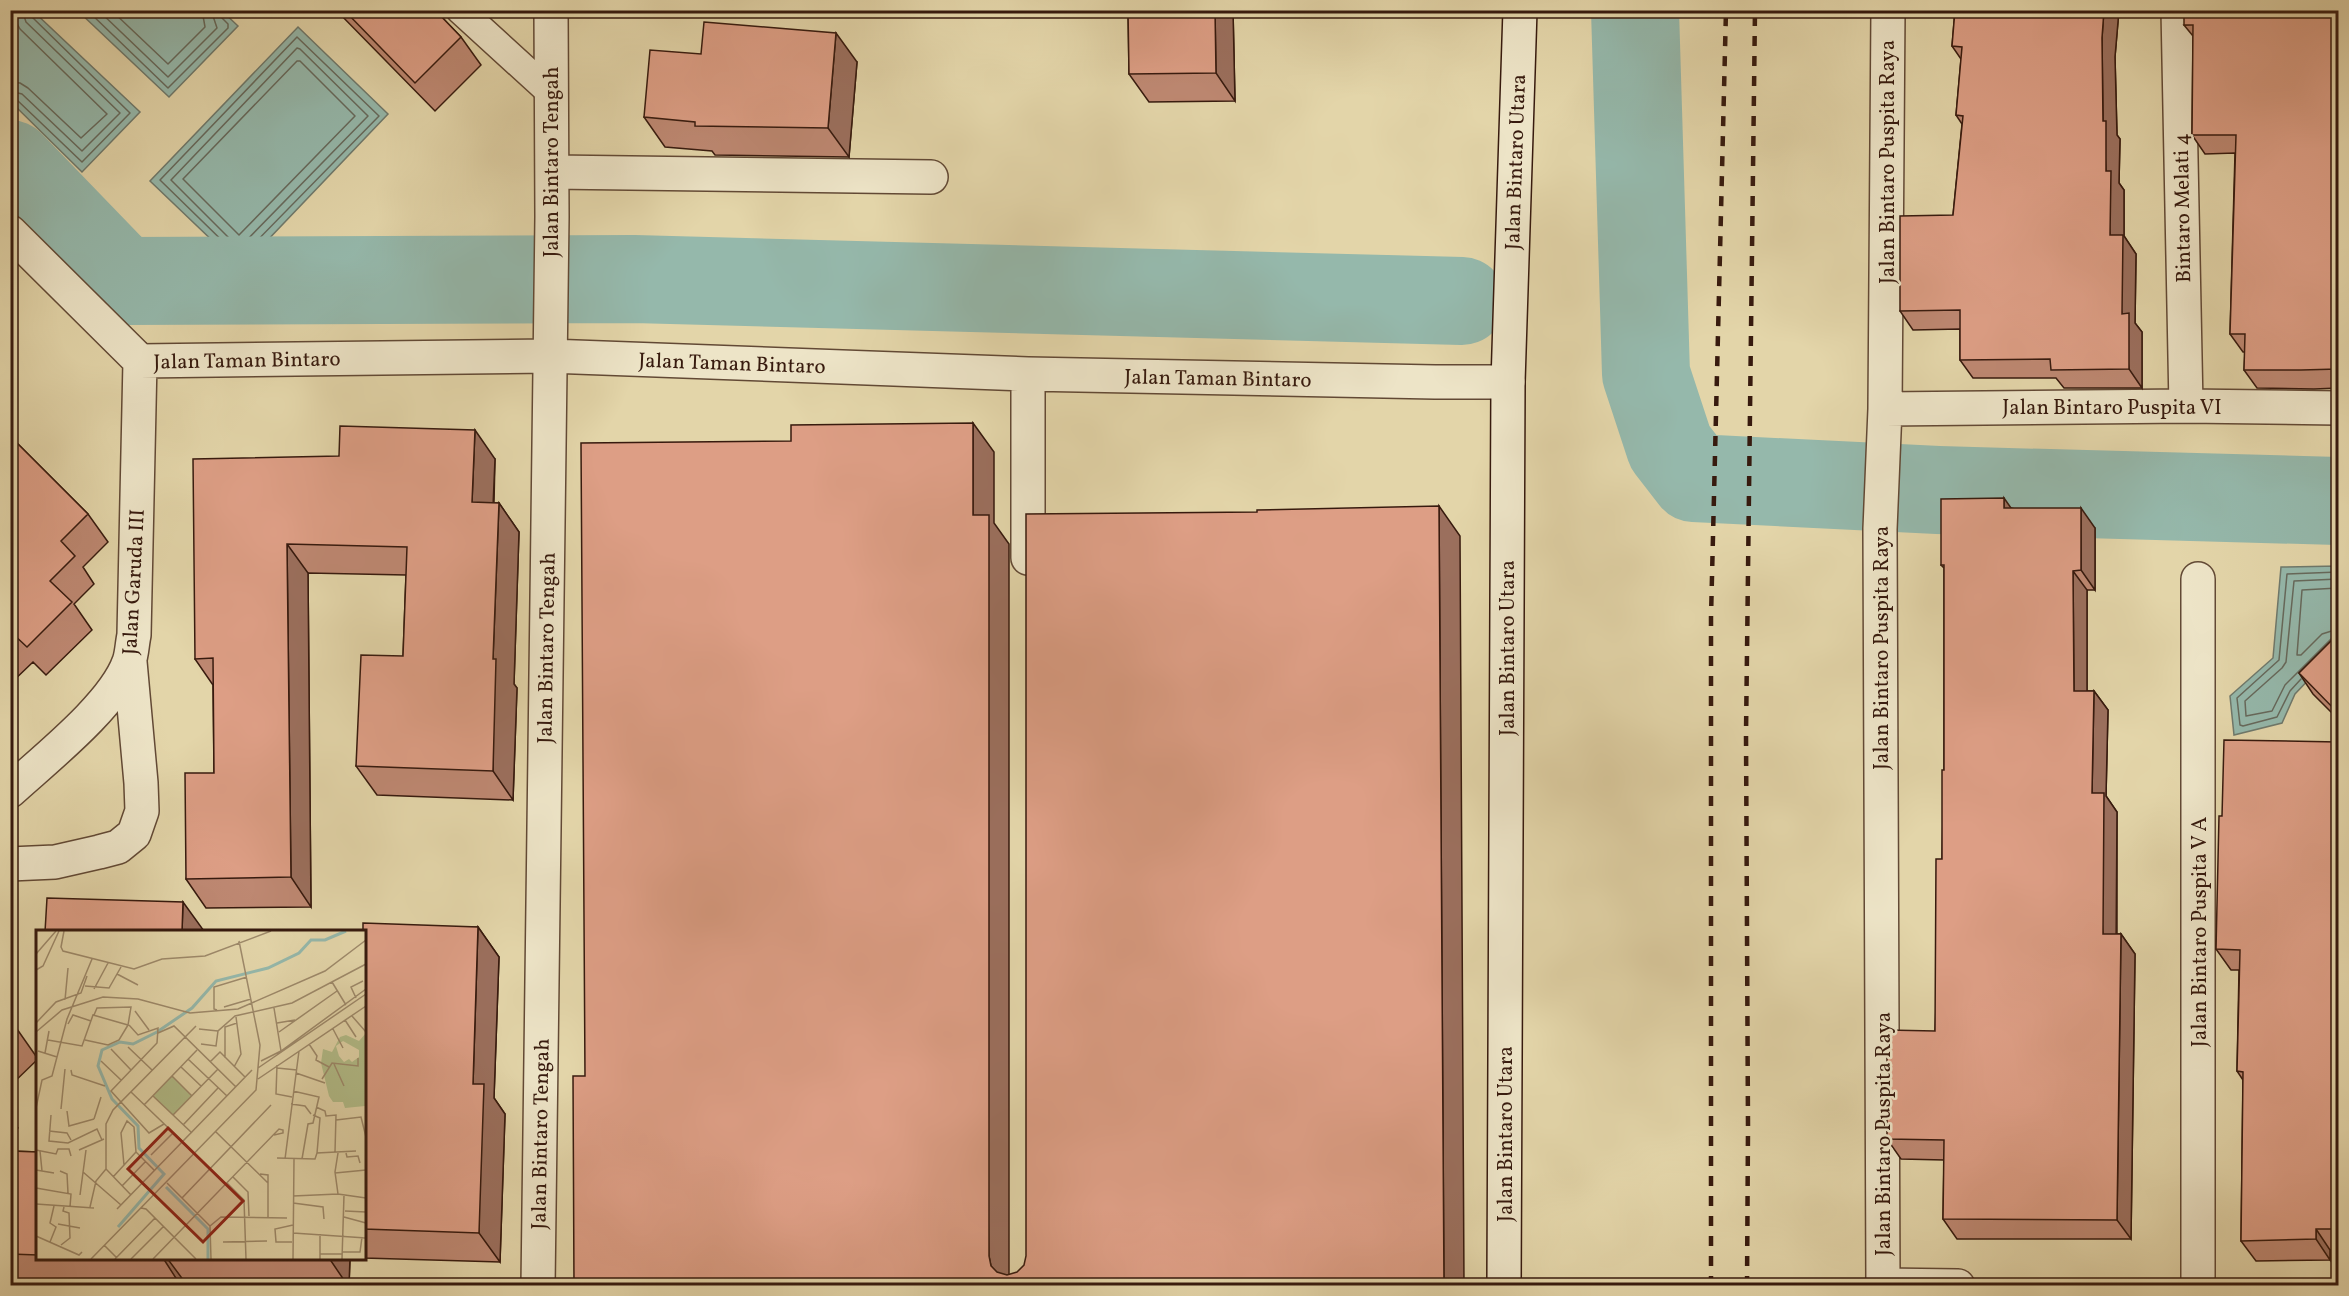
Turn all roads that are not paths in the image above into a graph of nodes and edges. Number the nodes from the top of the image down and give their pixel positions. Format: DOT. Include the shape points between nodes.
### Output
graph roads {
  1 [pos="460,10"];
  2 [pos="550,10"];
  3 [pos="1520,10"];
  4 [pos="1888,10"];
  5 [pos="2178,10"];
  6 [pos="550,93"];
  7 [pos="553,171"];
  8 [pos="931,177"];
  9 [pos="10,232"];
  10 [pos="550,341"];
  11 [pos="140,361"];
  12 [pos="1028,374"];
  13 [pos="1508,382"];
  14 [pos="2186,406"];
  15 [pos="2338,408"];
  16 [pos="1885,409"];
  17 [pos="2198,579"];
  18 [pos="1028,590"];
  19 [pos="130,662"];
  20 [pos="10,791"];
  21 [pos="10,864"];
  22 [pos="1883,1285"];
  23 [pos="538,1286"];
  24 [pos="1504,1286"];
  25 [pos="1958,1286"];
  26 [pos="2198,1286"];
  1 -- 6 [label="lane"];
  2 -- 6 [label="street, Jalan Bintaro Tengah"];
  3 -- 13 [label="street, Jalan Bintaro Utara"];
  4 -- 16 [label="street, Jalan Bintaro Puspita Raya"];
  5 -- 14 [label="street, Bintaro Melati 4"];
  6 -- 7 [label="street, Jalan Bintaro Tengah"];
  7 -- 8 [label="street"];
  7 -- 10 [label="street, Jalan Bintaro Tengah"];
  9 -- 11 [label="street, Jalan Taman Bintaro"];
  10 -- 11 [label="street, Jalan Taman Bintaro"];
  10 -- 12 [label="street, Jalan Taman Bintaro"];
  10 -- 23 [label="street, Jalan Bintaro Tengah"];
  11 -- 19 [label="street, Jalan Garuda III" via="134,635"];
  12 -- 13 [label="street, Jalan Taman Bintaro"];
  12 -- 18 [label="street"];
  13 -- 24 [label="street, Jalan Bintaro Utara"];
  14 -- 15 [label="street, Jalan Bintaro Puspita VI"];
  14 -- 16 [label="street, Jalan Bintaro Puspita VI"];
  16 -- 22 [label="street, Jalan Bintaro Puspita Raya" via="1880,529"];
  17 -- 26 [label="street, Jalan Bintaro Puspita V A"];
  19 -- 20 [label="street, Jalan Garuda III" via="117,688 98,710"];
  19 -- 21 [label="street" via="142,811 134,834 118,847 89,855 55,862"];
  22 -- 25 [label="street"];
}
